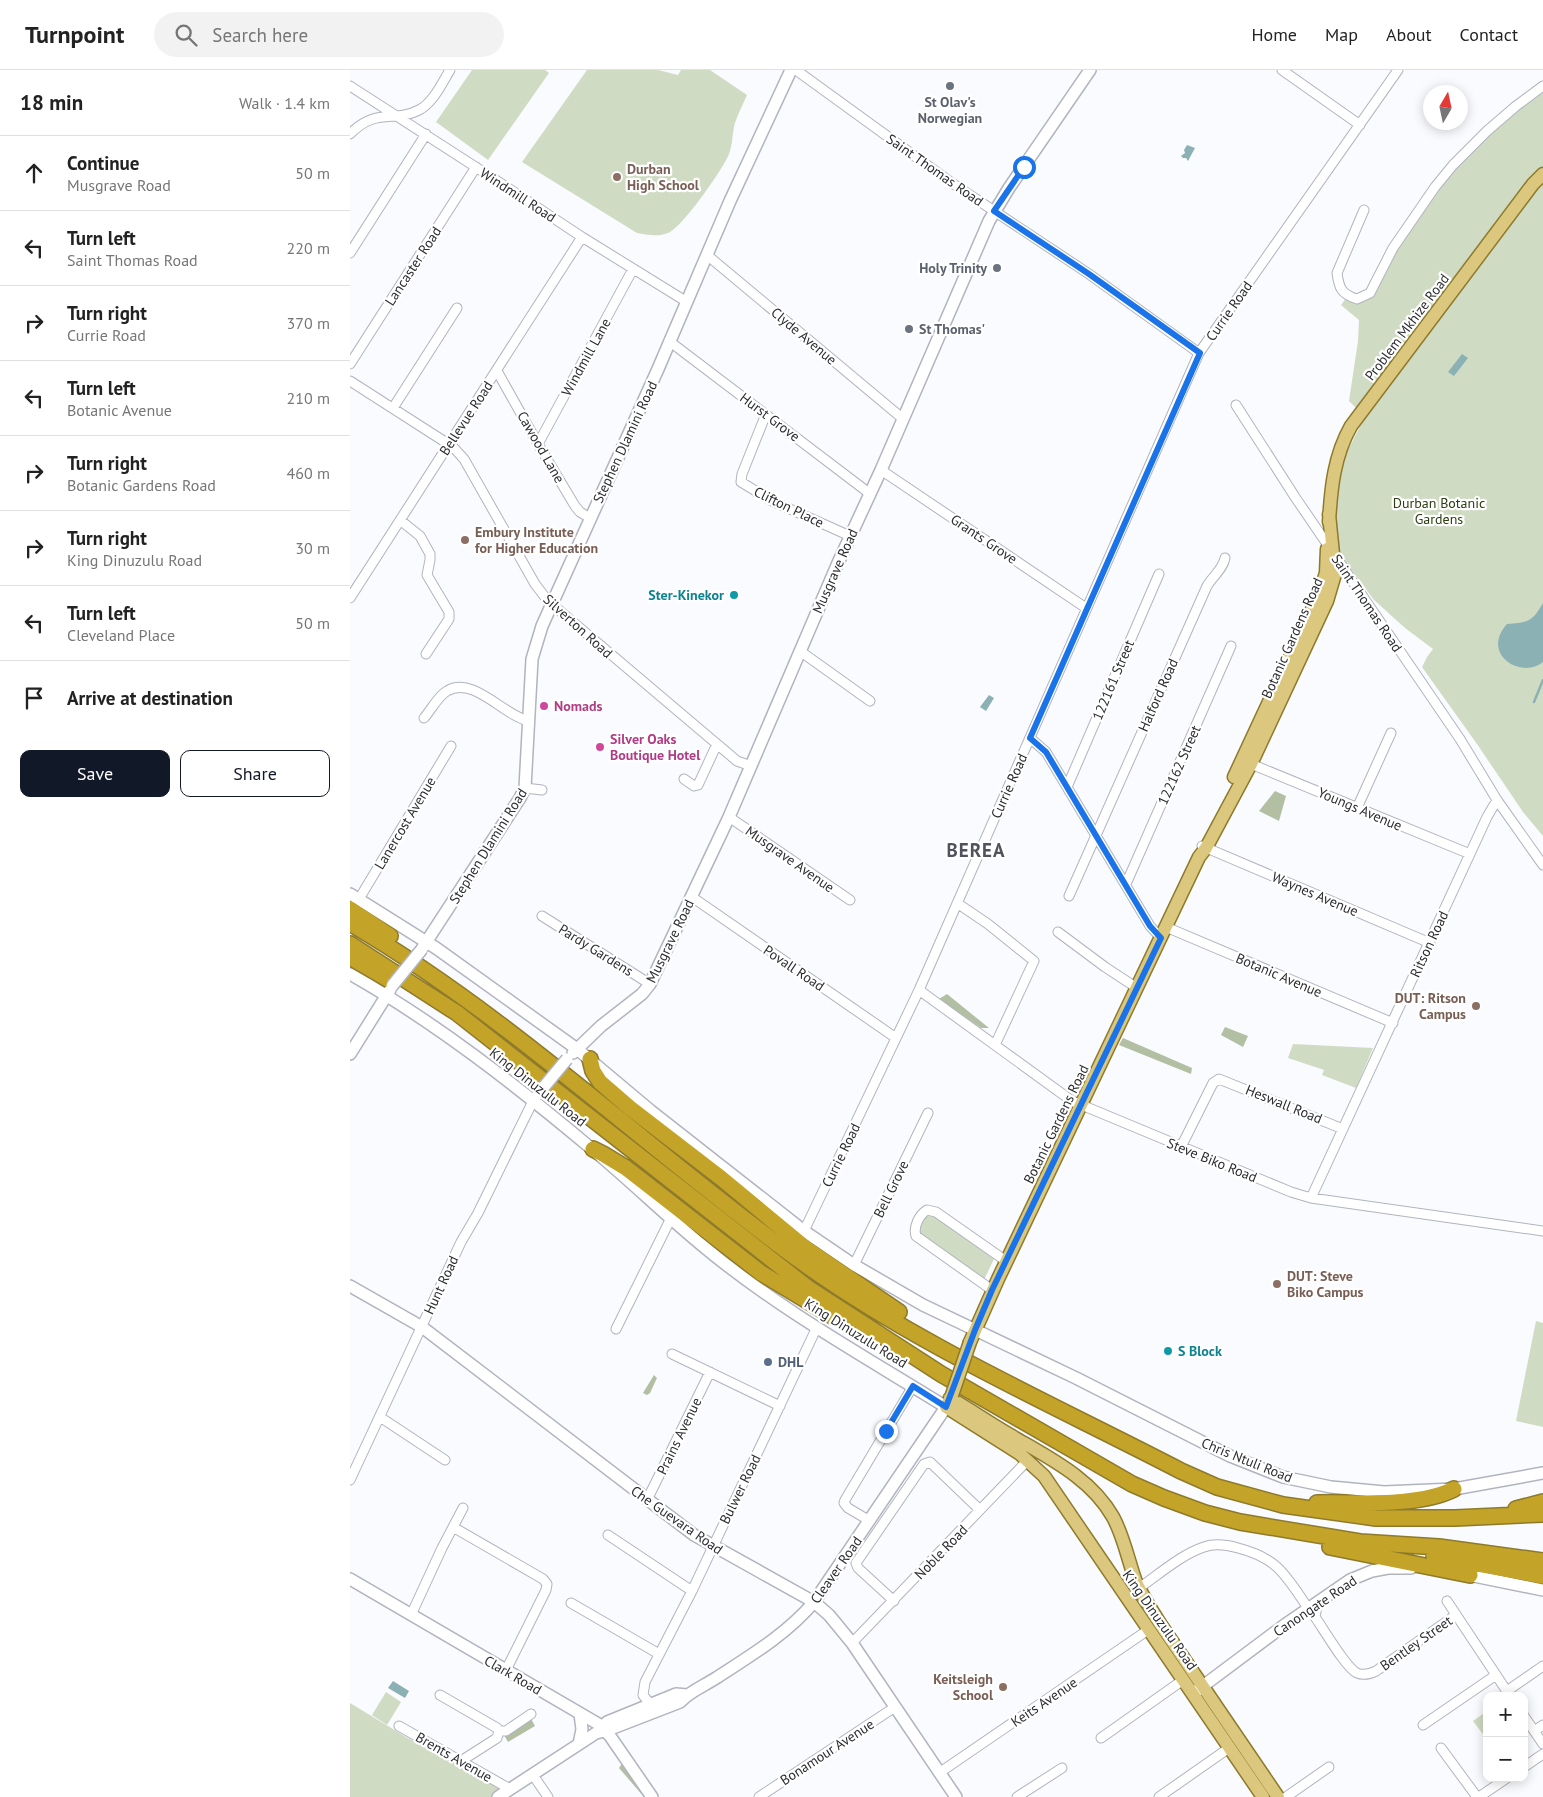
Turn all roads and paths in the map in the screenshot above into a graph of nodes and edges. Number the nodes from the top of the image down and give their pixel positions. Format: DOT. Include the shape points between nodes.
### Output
graph roads {
  1 [pos="450,70"];
  2 [pos="791,70"];
  3 [pos="796,70"];
  4 [pos="1090,70"];
  5 [pos="1282,70"];
  6 [pos="1398,70"];
  7 [pos="350,86"];
  8 [pos="1543,86"];
  9 [pos="394,115"];
  10 [pos="1360,125"];
  11 [pos="350,134"];
  12 [pos="426,134"];
  13 [pos="476,167"];
  14 [pos="1543,174"];
  15 [pos="1364,210"];
  16 [pos="994,211"];
  17 [pos="582,237"];
  18 [pos="350,253"];
  19 [pos="706,255"];
  20 [pos="633,269"];
  21 [pos="686,302"];
  22 [pos="457,308"];
  23 [pos="669,341"];
  24 [pos="1200,353"];
  25 [pos="350,364"];
  26 [pos="497,371"];
  27 [pos="350,380"];
  28 [pos="1236,405"];
  29 [pos="393,408"];
  30 [pos="766,414"];
  31 [pos="902,418"];
  32 [pos="449,443"];
  33 [pos="538,444"];
  34 [pos="881,470"];
  35 [pos="869,494"];
  36 [pos="1329,514"];
  37 [pos="590,518"];
  38 [pos="400,520"];
  39 [pos="850,536"];
  40 [pos="1328,542"];
  41 [pos="1225,558"];
  42 [pos="1159,574"];
  43 [pos="1341,574"];
  44 [pos="350,598"];
  45 [pos="551,604"];
  46 [pos="1086,608"];
  47 [pos="1231,646"];
  48 [pos="800,652"];
  49 [pos="426,654"];
  50 [pos="870,702"];
  51 [pos="424,718"];
  52 [pos="529,721"];
  53 [pos="1391,733"];
  54 [pos="1030,738"];
  55 [pos="717,744"];
  56 [pos="451,746"];
  57 [pos="1251,764"];
  58 [pos="751,766"];
  59 [pos="684,780"];
  60 [pos="1067,787"];
  61 [pos="525,788"];
  62 [pos="542,790"];
  63 [pos="1497,800"];
  64 [pos="1357,808"];
  65 [pos="729,817"];
  66 [pos="1096,836"];
  67 [pos="1202,850"];
  68 [pos="1470,854"];
  69 [pos="1543,865"];
  70 [pos="1126,884"];
  71 [pos="1069,896"];
  72 [pos="692,897"];
  73 [pos="850,900"];
  74 [pos="353,901"];
  75 [pos="957,903"];
  76 [pos="542,916"];
  77 [pos="350,923"];
  78 [pos="1058,932"];
  79 [pos="1164,932"];
  80 [pos="1430,943"];
  81 [pos="350,944"];
  82 [pos="424,945"];
  83 [pos="350,957"];
  84 [pos="350,974"];
  85 [pos="650,984"];
  86 [pos="1137,988"];
  87 [pos="389,990"];
  88 [pos="918,990"];
  89 [pos="488,1016"];
  90 [pos="1393,1023"];
  91 [pos="896,1038"];
  92 [pos="495,1043"];
  93 [pos="995,1045"];
  94 [pos="578,1048"];
  95 [pos="350,1054"];
  96 [pos="590,1059"];
  97 [pos="535,1098"];
  98 [pos="1081,1105"];
  99 [pos="928,1113"];
  100 [pos="1344,1129"];
  101 [pos="1181,1147"];
  102 [pos="593,1149"];
  103 [pos="1311,1198"];
  104 [pos="671,1218"];
  105 [pos="804,1230"];
  106 [pos="1543,1231"];
  107 [pos="1006,1261"];
  108 [pos="854,1265"];
  109 [pos="350,1286"];
  110 [pos="992,1290"];
  111 [pos="422,1327"];
  112 [pos="817,1327"];
  113 [pos="616,1328"];
  114 [pos="972,1336"];
  115 [pos="945,1350"];
  116 [pos="672,1354"];
  117 [pos="710,1372"];
  118 [pos="941,1374"];
  119 [pos="913,1386"];
  120 [pos="949,1400"];
  121 [pos="780,1406"];
  122 [pos="380,1417"];
  123 [pos="445,1460"];
  124 [pos="1028,1460"];
  125 [pos="1543,1472"];
  126 [pos="350,1480"];
  127 [pos="1454,1489"];
  128 [pos="647,1500"];
  129 [pos="1543,1502"];
  130 [pos="1283,1505"];
  131 [pos="463,1508"];
  132 [pos="980,1510"];
  133 [pos="1543,1514"];
  134 [pos="1498,1516"];
  135 [pos="870,1521"];
  136 [pos="453,1527"];
  137 [pos="1296,1532"];
  138 [pos="608,1535"];
  139 [pos="1382,1544"];
  140 [pos="712,1546"];
  141 [pos="1543,1561"];
  142 [pos="1470,1575"];
  143 [pos="1543,1576"];
  144 [pos="350,1580"];
  145 [pos="1139,1588"];
  146 [pos="692,1590"];
  147 [pos="1543,1590"];
  148 [pos="894,1601"];
  149 [pos="1447,1601"];
  150 [pos="814,1602"];
  151 [pos="571,1603"];
  152 [pos="1314,1608"];
  153 [pos="411,1615"];
  154 [pos="1456,1615"];
  155 [pos="1148,1630"];
  156 [pos="852,1643"];
  157 [pos="659,1654"];
  158 [pos="1543,1666"];
  159 [pos="506,1670"];
  160 [pos="1496,1675"];
  161 [pos="1183,1680"];
  162 [pos="1203,1686"];
  163 [pos="1507,1692"];
  164 [pos="1509,1692"];
  165 [pos="1192,1693"];
  166 [pos="440,1695"];
  167 [pos="687,1695"];
  168 [pos="650,1704"];
  169 [pos="895,1707"];
  170 [pos="532,1714"];
  171 [pos="580,1714"];
  172 [pos="1528,1722"];
  173 [pos="1543,1725"];
  174 [pos="398,1726"];
  175 [pos="1423,1726"];
  176 [pos="600,1730"];
  177 [pos="499,1731"];
  178 [pos="1534,1731"];
  179 [pos="1101,1738"];
  180 [pos="579,1744"];
  181 [pos="1543,1744"];
  182 [pos="1229,1748"];
  183 [pos="1441,1748"];
  184 [pos="1543,1754"];
  185 [pos="461,1761"];
  186 [pos="1528,1763"];
  187 [pos="1328,1767"];
  188 [pos="1062,1768"];
  189 [pos="939,1773"];
  190 [pos="533,1775"];
  191 [pos="1501,1782"];
  192 [pos="510,1789"];
  193 [pos="498,1797"];
  194 [pos="548,1797"];
  195 [pos="652,1797"];
  196 [pos="759,1797"];
  197 [pos="956,1797"];
  198 [pos="1017,1797"];
  199 [pos="1159,1797"];
  200 [pos="1263,1797"];
  201 [pos="1278,1797"];
  202 [pos="1286,1797"];
  203 [pos="1478,1797"];
  1 -- 9 [label="street" via="419,110"];
  2 -- 19 [label="main road, Stephen Dlamini Road"];
  3 -- 16 [label="street, Saint Thomas Road"];
  4 -- 16 [label="main road, Musgrave Road"];
  5 -- 10 [label="street"];
  6 -- 10 [label="street, Currie Road"];
  7 -- 9 [label="street, Windmill Road"];
  8 -- 15 [label="street" via="1487,131 1453,165 1393,248 1370,293 1357,299 1347,296 1342,290 1338,284 1338,273"];
  9 -- 11 [label="street" via="365,121"];
  9 -- 12 [label="street, Windmill Road"];
  10 -- 24 [label="street, Currie Road"];
  12 -- 13 [label="street, Windmill Road"];
  12 -- 18 [label="street"];
  13 -- 17 [label="street, Windmill Road"];
  13 -- 25 [label="street, Lancaster Road"];
  14 -- 36 [label="main road, Problem Mkhize Road" via="1351,426 1334,470"];
  16 -- 24 [label="street, Saint Thomas Road"];
  16 -- 31 [label="main road, Musgrave Road"];
  17 -- 20 [label="street, Windmill Road"];
  17 -- 26 [label="street, Bellevue Road"];
  19 -- 21 [label="main road, Stephen Dlamini Road"];
  19 -- 31 [label="street, Clyde Avenue"];
  20 -- 21 [label="street, Windmill Road"];
  20 -- 33 [label="street, Windmill Lane"];
  21 -- 23 [label="main road, Stephen Dlamini Road"];
  22 -- 29 [label="street"];
  23 -- 30 [label="street, Hurst Grove"];
  23 -- 37 [label="main road, Stephen Dlamini Road"];
  24 -- 46 [label="street, Currie Road"];
  26 -- 32 [label="street, Bellevue Road"];
  26 -- 33 [label="street, Cawood Lane"];
  27 -- 29 [label="street, Silverton Road"];
  28 -- 40 [label="street"];
  29 -- 32 [label="street, Silverton Road"];
  30 -- 35 [label="street, Hurst Grove"];
  30 -- 39 [label="street, Clifton Place" via="741,482 772,501"];
  31 -- 34 [label="main road, Musgrave Road"];
  32 -- 38 [label="street, Bellevue Road"];
  32 -- 45 [label="street, Silverton Road" via="464,459 535,584"];
  33 -- 37 [label="street, Cawood Lane" via="577,508"];
  34 -- 35 [label="main road, Musgrave Road"];
  34 -- 46 [label="street, Grants Grove"];
  35 -- 39 [label="main road, Musgrave Road"];
  36 -- 40 [label="main road, Botanic Gardens Road"];
  37 -- 45 [label="main road, Stephen Dlamini Road"];
  38 -- 44 [label="street, Bellevue Road"];
  38 -- 49 [label="street" via="422,538 430,557 427,575 449,612 449,619"];
  39 -- 48 [label="main road, Musgrave Road"];
  40 -- 43 [label="main road, Botanic Gardens Road"];
  40 -- 67 [label="main road, Botanic Gardens Road" via="1326,573 1319,594"];
  41 -- 66 [label="street, Halford Road" via="1207,586"];
  42 -- 60 [label="street, 122161 Street"];
  43 -- 57 [label="main road, Botanic Gardens Road"];
  43 -- 63 [label="street, Saint Thomas Road" via="1460,739"];
  45 -- 52 [label="main road, Stephen Dlamini Road" via="532,653"];
  45 -- 55 [label="street, Silverton Road"];
  46 -- 54 [label="street, Currie Road"];
  47 -- 70 [label="street, 122162 Street"];
  48 -- 50 [label="street"];
  48 -- 58 [label="main road, Musgrave Road"];
  51 -- 52 [label="street" via="447,691 463,688 476,690"];
  52 -- 61 [label="main road, Stephen Dlamini Road"];
  53 -- 64 [label="street"];
  54 -- 60 [label="street, Botanic Avenue" via="1046,752"];
  54 -- 75 [label="street, Currie Road"];
  55 -- 58 [label="street, Silverton Road" via="737,761"];
  55 -- 59 [label="street" via="698,785"];
  56 -- 74 [label="street, Lanercost Avenue"];
  57 -- 64 [label="street, Youngs Avenue"];
  57 -- 67 [label="main road, Botanic Gardens Road"];
  58 -- 65 [label="main road, Musgrave Road"];
  60 -- 66 [label="street, Botanic Avenue"];
  61 -- 62 [label="street"];
  61 -- 82 [label="main road, Stephen Dlamini Road"];
  63 -- 68 [label="street, Ritson Road"];
  63 -- 69 [label="street, Saint Thomas Road"];
  64 -- 68 [label="street, Youngs Avenue"];
  65 -- 72 [label="main road, Musgrave Road"];
  65 -- 73 [label="street, Musgrave Avenue"];
  66 -- 70 [label="street, Botanic Avenue"];
  66 -- 71 [label="street, Halford Road"];
  67 -- 79 [label="main road, Botanic Gardens Road"];
  67 -- 80 [label="street, Waynes Avenue"];
  68 -- 80 [label="street, Ritson Road"];
  70 -- 79 [label="street, Botanic Avenue" via="1150,926"];
  72 -- 85 [label="main road, Musgrave Road"];
  72 -- 91 [label="street, Povall Road"];
  74 -- 82 [label="main road"];
  74 -- 89 [label="highway" via="466,993"];
  75 -- 88 [label="street, Currie Road"];
  75 -- 93 [label="street" via="1034,962"];
  76 -- 85 [label="street, Pardy Gardens"];
  77 -- 89 [label="highway" via="396,950"];
  78 -- 86 [label="street"];
  79 -- 86 [label="main road, Botanic Gardens Road"];
  79 -- 90 [label="street, Botanic Avenue"];
  80 -- 90 [label="street, Ritson Road"];
  81 -- 92 [label="highway" via="457,1013"];
  82 -- 87 [label="main road, Stephen Dlamini Road, bridge"];
  82 -- 94 [label="main road"];
  83 -- 92 [label="highway" via="459,1026"];
  84 -- 87 [label="main road, King Dinuzulu Road"];
  85 -- 94 [label="main road, Musgrave Road"];
  86 -- 98 [label="main road, Botanic Gardens Road"];
  87 -- 95 [label="main road, Stephen Dlamini Road"];
  87 -- 97 [label="main road, King Dinuzulu Road"];
  88 -- 91 [label="street, Currie Road"];
  88 -- 93 [label="street, Steve Biko Road"];
  89 -- 115 [label="highway" via="797,1259"];
  90 -- 100 [label="street, Ritson Road"];
  91 -- 105 [label="street, Currie Road"];
  92 -- 118 [label="highway" via="787,1273"];
  93 -- 98 [label="street, Steve Biko Road"];
  94 -- 96 [label="main road"];
  94 -- 97 [label="main road, Musgrave Road, bridge"];
  96 -- 105 [label="main road" via="651,1111"];
  96 -- 115 [label="highway" via="600,1082 630,1108 808,1250 921,1327"];
  97 -- 102 [label="main road, King Dinuzulu Road"];
  97 -- 111 [label="street, Hunt Road" via="461,1242"];
  98 -- 101 [label="street, Steve Biko Road"];
  98 -- 107 [label="main road, Botanic Gardens Road"];
  99 -- 108 [label="street, Bell Grove"];
  100 -- 101 [label="street, Heswall Road" via="1216,1079"];
  100 -- 103 [label="street, Ritson Road"];
  101 -- 103 [label="street, Steve Biko Road"];
  102 -- 104 [label="main road, King Dinuzulu Road"];
  102 -- 118 [label="highway" via="626,1168 761,1273 909,1361"];
  103 -- 106 [label="street, Steve Biko Road"];
  104 -- 112 [label="main road, King Dinuzulu Road" via="736,1272"];
  104 -- 113 [label="street"];
  105 -- 108 [label="main road"];
  107 -- 110 [label="main road, Botanic Gardens Road"];
  107 -- 110 [label="street" via="936,1212 927,1210 921,1215 915,1228 916,1236"];
  108 -- 114 [label="main road"];
  109 -- 111 [label="main road, Che Guevara Road"];
  110 -- 114 [label="main road, Botanic Gardens Road"];
  111 -- 122 [label="street, Hunt Road"];
  111 -- 128 [label="main road, Che Guevara Road"];
  112 -- 119 [label="main road, King Dinuzulu Road"];
  112 -- 121 [label="street, Bulwer Road"];
  114 -- 120 [label="main road, Botanic Gardens Road, bridge"];
  114 -- 127 [label="main road, Chris Ntuli Road" via="1076,1378 1230,1456 1283,1477 1356,1490 1410,1492"];
  115 -- 130 [label="highway" via="1181,1471 1217,1486"];
  116 -- 117 [label="street"];
  117 -- 121 [label="street"];
  117 -- 128 [label="street, Prains Avenue"];
  118 -- 137 [label="highway" via="1148,1491 1205,1513"];
  119 -- 120 [label="main road, King Dinuzulu Road"];
  119 -- 135 [label="street" via="844,1503"];
  120 -- 124 [label="main road, King Dinuzulu Road"];
  120 -- 135 [label="main road, Cleaver Road"];
  120 -- 145 [label="main road, King Dinuzulu Road" via="1052,1460 1097,1495 1119,1529"];
  121 -- 140 [label="street, Bulwer Road"];
  122 -- 123 [label="street"];
  122 -- 126 [label="street, Hunt Road"];
  124 -- 132 [label="street, Noble Road"];
  124 -- 155 [label="main road, King Dinuzulu Road" via="1044,1476"];
  125 -- 127 [label="main road, Chris Ntuli Road"];
  127 -- 130 [label="highway" via="1435,1496 1398,1501"];
  128 -- 140 [label="main road, Che Guevara Road"];
  129 -- 134 [label="highway"];
  130 -- 134 [label="highway" via="1410,1520"];
  131 -- 136 [label="street"];
  132 -- 148 [label="street, Noble Road"];
  132 -- 148 [label="street" via="930,1462 924,1464 856,1563"];
  133 -- 134 [label="highway"];
  135 -- 150 [label="main road, Cleaver Road"];
  136 -- 153 [label="street"];
  136 -- 159 [label="street" via="548,1584"];
  137 -- 139 [label="highway"];
  137 -- 142 [label="highway" via="1329,1547"];
  138 -- 146 [label="street"];
  139 -- 141 [label="highway" via="1439,1547"];
  139 -- 143 [label="highway"];
  140 -- 146 [label="street, Bulwer Road"];
  140 -- 150 [label="main road, Che Guevara Road"];
  142 -- 147 [label="main road, Canongate Road"];
  142 -- 152 [label="main road, Canongate Road" via="1419,1568 1372,1571 1350,1580"];
  144 -- 153 [label="main road, Clark Road"];
  145 -- 152 [label="street" via="1190,1553 1203,1547 1223,1545 1256,1553 1269,1560"];
  145 -- 162 [label="main road, King Dinuzulu Road"];
  146 -- 157 [label="street, Bulwer Road"];
  148 -- 156 [label="street, Noble Road"];
  149 -- 154 [label="street"];
  150 -- 156 [label="main road, Che Guevara Road"];
  150 -- 167 [label="main road, Cleaver Road" via="783,1632"];
  151 -- 157 [label="street"];
  152 -- 154 [label="street, Bentley Street" via="1350,1668 1366,1675"];
  152 -- 162 [label="main road, Canongate Road" via="1296,1616"];
  153 -- 159 [label="main road, Clark Road"];
  154 -- 160 [label="street"];
  155 -- 161 [label="main road, King Dinuzulu Road"];
  155 -- 189 [label="street, Keits Avenue"];
  156 -- 169 [label="main road, Che Guevara Road"];
  157 -- 168 [label="street, Bulwer Road" via="643,1691"];
  158 -- 164 [label="street"];
  159 -- 171 [label="main road, Clark Road"];
  160 -- 163 [label="street"];
  160 -- 175 [label="street"];
  161 -- 165 [label="main road, King Dinuzulu Road"];
  161 -- 179 [label="street"];
  162 -- 165 [label="main road, Canongate Road"];
  162 -- 201 [label="main road, King Dinuzulu Road"];
  165 -- 182 [label="main road, King Dinuzulu Road"];
  166 -- 177 [label="street"];
  167 -- 168 [label="main road, Cleaver Road" via="676,1694"];
  167 -- 176 [label="main road, Cleaver Road" via="680,1702"];
  168 -- 176 [label="main road, Cleaver Road"];
  169 -- 189 [label="main road, Che Guevara Road"];
  169 -- 196 [label="street, Bonamour Avenue"];
  170 -- 177 [label="street" via="506,1731"];
  171 -- 176 [label="main road, Clark Road"];
  171 -- 180 [label="main road"];
  172 -- 178 [label="street"];
  173 -- 178 [label="street"];
  174 -- 185 [label="street, Brents Avenue"];
  176 -- 180 [label="main road"];
  176 -- 195 [label="main road, Clark Road" via="610,1736"];
  177 -- 185 [label="street" via="496,1738"];
  178 -- 181 [label="street"];
  180 -- 190 [label="main road"];
  182 -- 199 [label="street"];
  182 -- 200 [label="main road, King Dinuzulu Road"];
  183 -- 203 [label="street"];
  184 -- 186 [label="street"];
  185 -- 192 [label="street, Brents Avenue"];
  187 -- 202 [label="street"];
  188 -- 198 [label="street"];
  189 -- 197 [label="main road, Che Guevara Road"];
  190 -- 192 [label="main road"];
  190 -- 194 [label="street"];
  191 -- 203 [label="street"];
  192 -- 193 [label="main road"];
}
